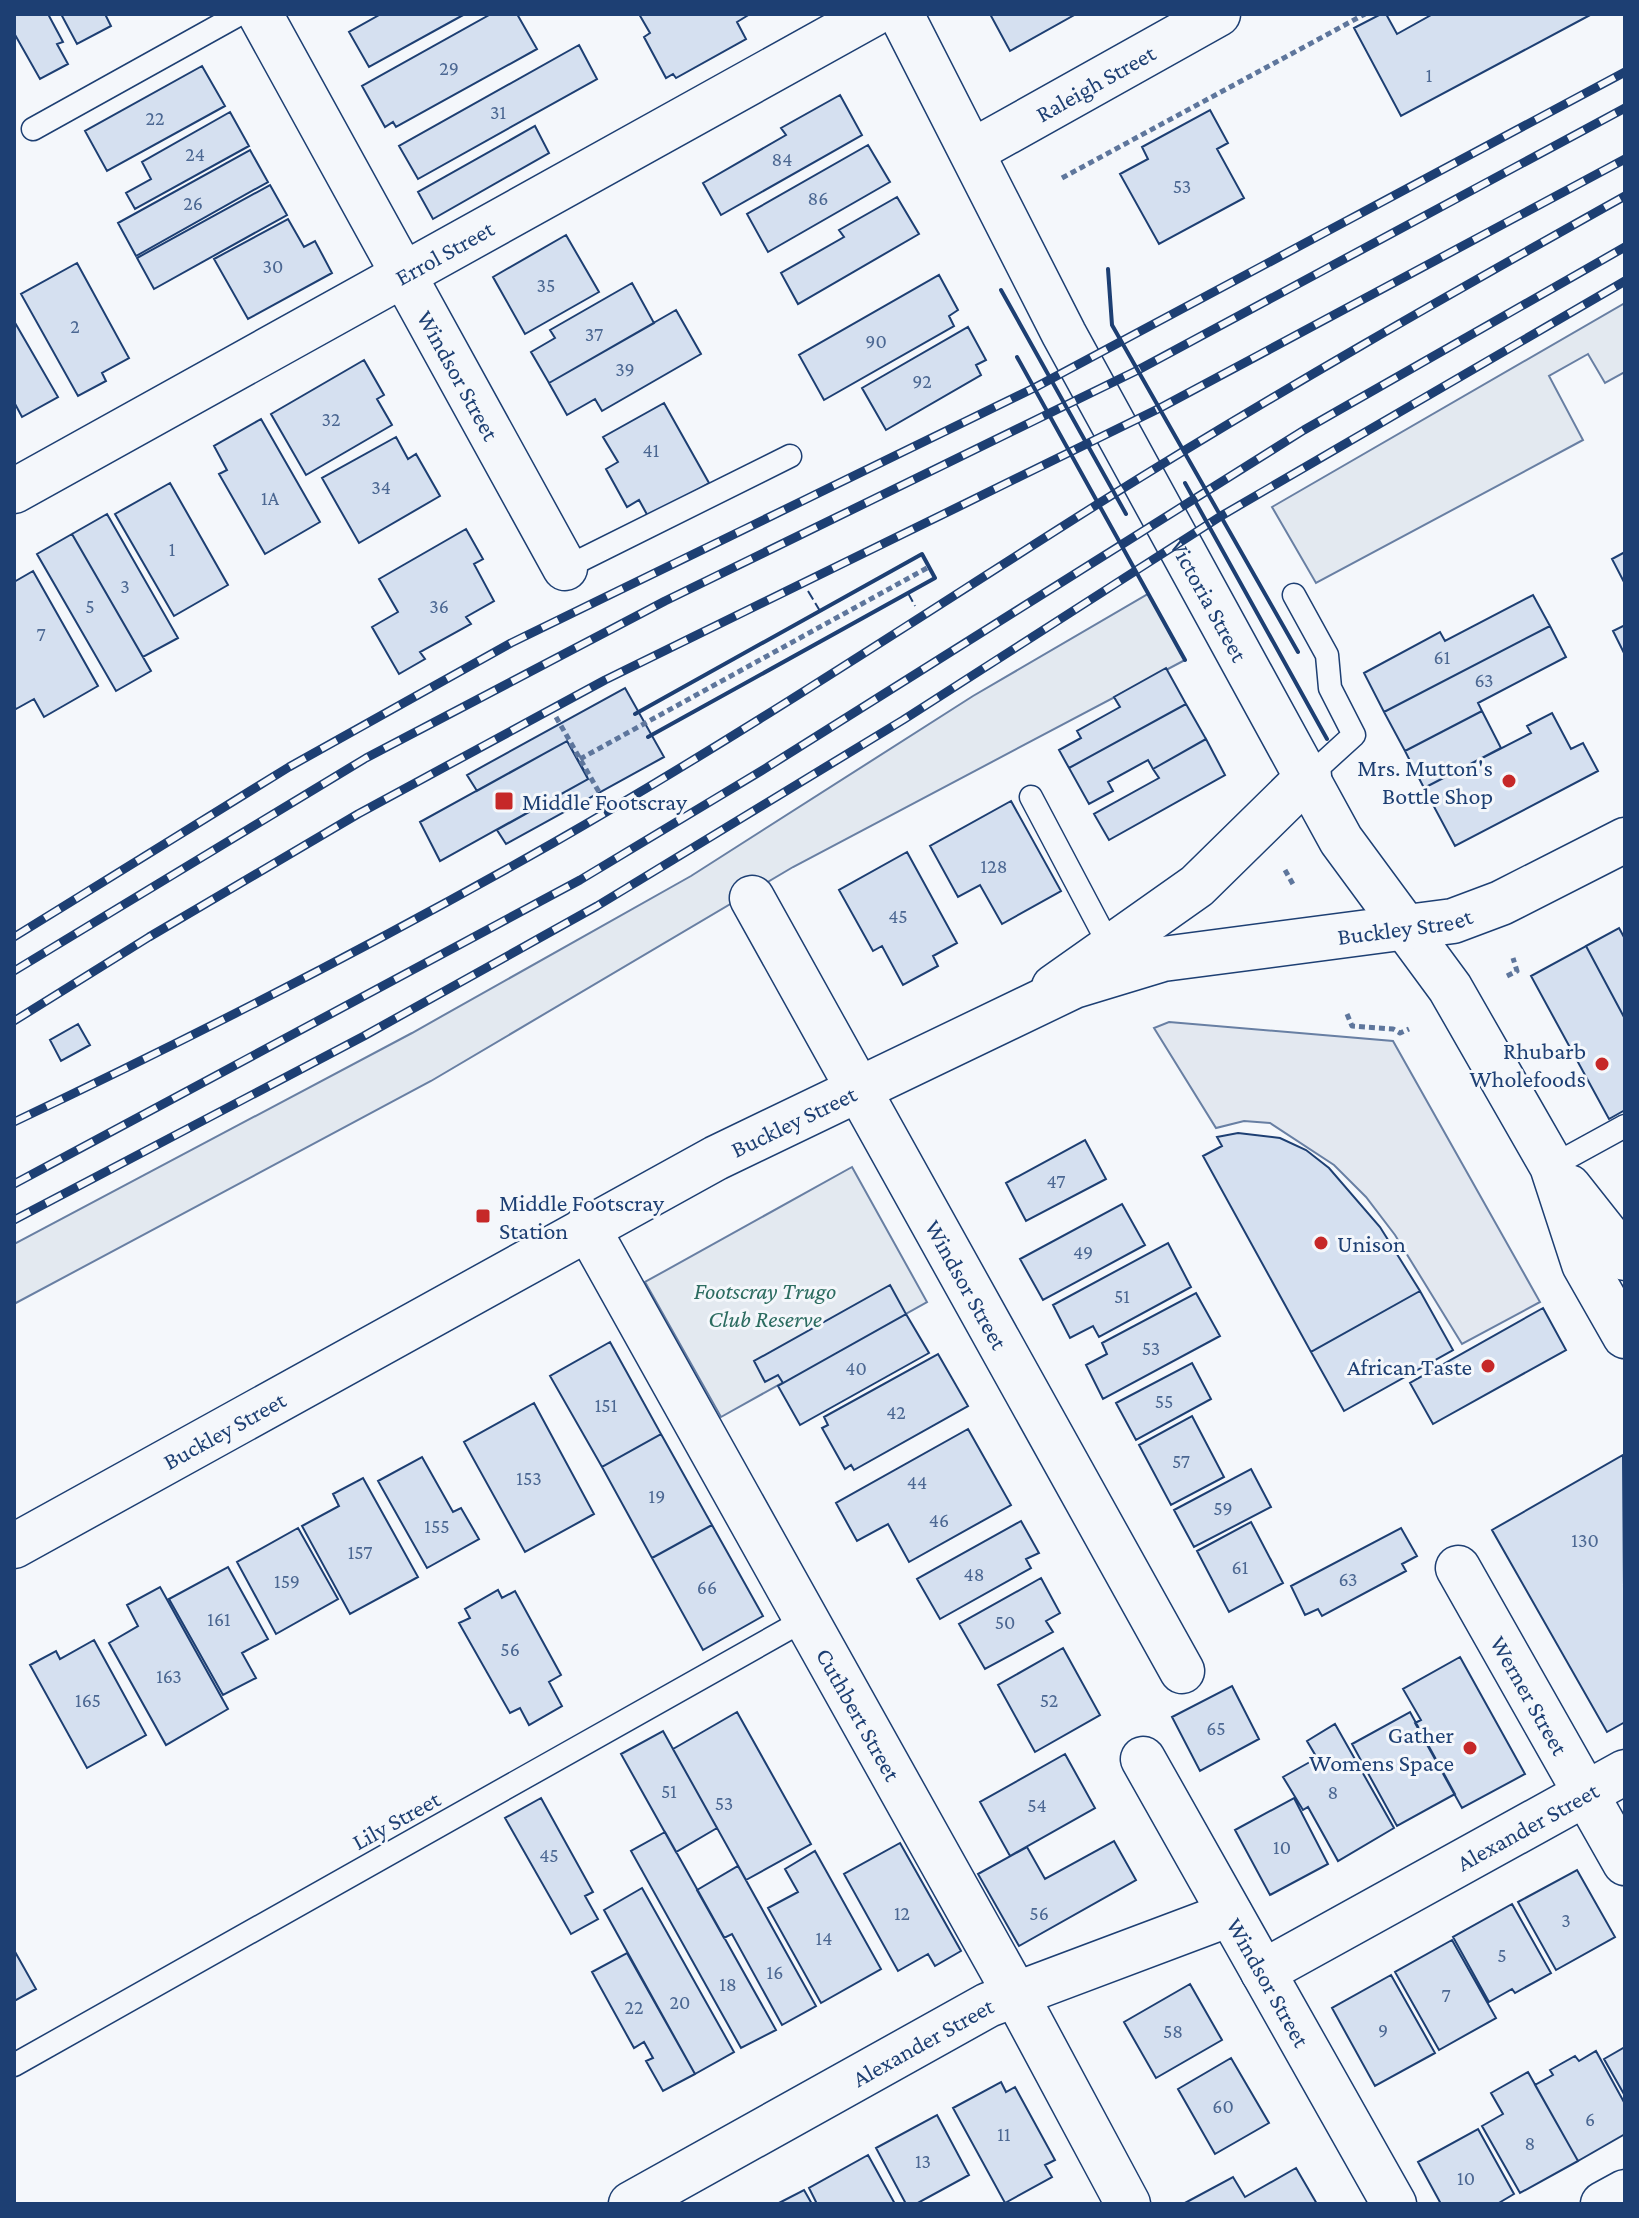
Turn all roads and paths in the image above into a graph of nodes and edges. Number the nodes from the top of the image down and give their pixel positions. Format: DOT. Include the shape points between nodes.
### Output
graph roads {
  1 [pos="240,14"];
  2 [pos="260,14"];
  3 [pos="873,14"];
  4 [pos="901,14"];
  5 [pos="1218,14"];
  6 [pos="1365,14"];
  7 [pos="33,129"];
  8 [pos="973,151"];
  9 [pos="1062,178"];
  10 [pos="404,276"];
  11 [pos="790,456"];
  12 [pos="14,491"];
  13 [pos="565,568"];
  14 [pos="927,568"];
  15 [pos="1294,595"];
  16 [pos="556,717"];
  17 [pos="580,759"];
  18 [pos="1309,776"];
  19 [pos="1031,797"];
  20 [pos="603,799"];
  21 [pos="1625,840"];
  22 [pos="752,898"];
  23 [pos="1406,928"];
  24 [pos="1513,958"];
  25 [pos="1116,959"];
  26 [pos="1507,976"];
  27 [pos="1347,1014"];
  28 [pos="1409,1029"];
  29 [pos="861,1088"];
  30 [pos="1625,1126"];
  31 [pos="1552,1166"];
  32 [pos="587,1227"];
  33 [pos="1625,1258"];
  34 [pos="1625,1336"];
  35 [pos="14,1546"];
  36 [pos="1458,1568"];
  37 [pos="804,1620"];
  38 [pos="1182,1671"];
  39 [pos="1143,1759"];
  40 [pos="1625,1772"];
  41 [pos="1586,1793"];
  42 [pos="1625,1863"];
  43 [pos="1230,1914"];
  44 [pos="1263,1972"];
  45 [pos="1016,1995"];
  46 [pos="14,2065"];
  47 [pos="1625,2192"];
  48 [pos="631,2204"];
  49 [pos="1128,2204"];
  50 [pos="1394,2204"];
  51 [pos="1603,2204"];
  1 -- 7 [label="lane"];
  2 -- 10 [label="street, Windsor Street"];
  3 -- 10 [label="street, Errol Street"];
  4 -- 8 [label="street, Victoria Street"];
  5 -- 8 [label="street, Raleigh Street"];
  6 -- 9 [label="path"];
  8 -- 18 [label="street, Victoria Street" via="1064,334"];
  10 -- 12 [label="street, Errol Street"];
  10 -- 13 [label="street, Windsor Street"];
  11 -- 13 [label="lane"];
  14 -- 17 [label="path"];
  15 -- 18 [label="lane" via="1327,655 1330,688 1354,735"];
  16 -- 17 [label="path"];
  17 -- 20 [label="path"];
  18 -- 23 [label="street, Victoria Street" via="1348,851"];
  18 -- 25 [label="street"];
  19 -- 25 [label="lane"];
  21 -- 23 [label="street, Buckley Street" via="1477,913"];
  22 -- 29 [label="street, Windsor Street"];
  23 -- 25 [label="street, Buckley Street"];
  23 -- 31 [label="street, Victoria Street" via="1450,988"];
  24 -- 26 [label="path" via="1517,971"];
  25 -- 29 [label="street, Buckley Street" via="1097,976"];
  27 -- 28 [label="path" via="1352,1026 1400,1033"];
  29 -- 32 [label="street, Buckley Street"];
  29 -- 38 [label="street, Windsor Street"];
  30 -- 31 [label="lane"];
  31 -- 33 [label="street, Victoria Street"];
  31 -- 34 [label="street, Victoria Street" via="1584,1264"];
  32 -- 35 [label="street, Buckley Street"];
  32 -- 37 [label="street, Cuthbert Street"];
  36 -- 41 [label="street, Werner Street"];
  37 -- 45 [label="street, Cuthbert Street"];
  37 -- 46 [label="lane, Lily Street"];
  39 -- 43 [label="street, Windsor Street"];
  40 -- 41 [label="street, Alexander Street"];
  41 -- 42 [label="street, Werner Street"];
  41 -- 44 [label="street, Alexander Street"];
  43 -- 44 [label="street, Windsor Street"];
  43 -- 45 [label="street, Alexander Street"];
  44 -- 50 [label="street, Windsor Street"];
  45 -- 48 [label="street, Alexander Street" via="988,2005"];
  45 -- 49 [label="street, Cuthbert Street"];
  47 -- 51 [label="street"];
}
